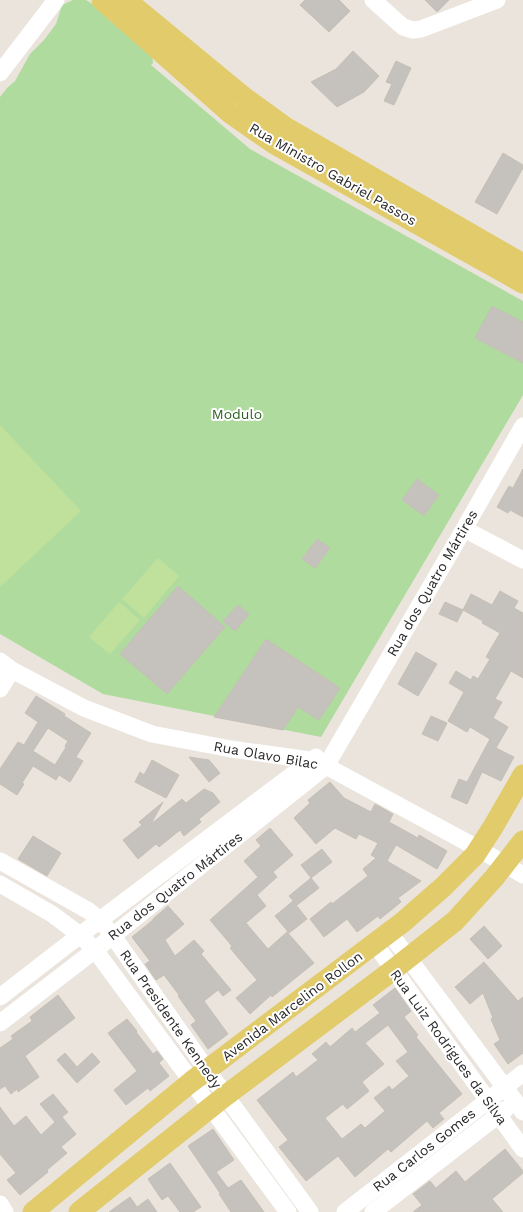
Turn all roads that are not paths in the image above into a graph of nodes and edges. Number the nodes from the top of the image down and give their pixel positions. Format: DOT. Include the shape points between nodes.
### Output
graph roads {
  1 [pos="56,0"];
  2 [pos="102,0"];
  3 [pos="126,0"];
  4 [pos="373,0"];
  5 [pos="496,0"];
  6 [pos="0,73"];
  7 [pos="476,246"];
  8 [pos="522,274"];
  9 [pos="523,426"];
  10 [pos="464,529"];
  11 [pos="523,560"];
  12 [pos="6,665"];
  13 [pos="0,689"];
  14 [pos="341,740"];
  15 [pos="310,760"];
  16 [pos="326,766"];
  17 [pos="523,775"];
  18 [pos="523,841"];
  19 [pos="479,849"];
  20 [pos="181,858"];
  21 [pos="0,861"];
  22 [pos="504,865"];
  23 [pos="193,872"];
  24 [pos="523,875"];
  25 [pos="0,884"];
  26 [pos="100,920"];
  27 [pos="80,934"];
  28 [pos="113,936"];
  29 [pos="382,938"];
  30 [pos="95,950"];
  31 [pos="401,964"];
  32 [pos="0,997"];
  33 [pos="0,1023"];
  34 [pos="523,1073"];
  35 [pos="199,1076"];
  36 [pos="504,1087"];
  37 [pos="487,1100"];
  38 [pos="218,1102"];
  39 [pos="520,1103"];
  40 [pos="498,1115"];
  41 [pos="523,1150"];
  42 [pos="283,1176"];
  43 [pos="268,1185"];
  44 [pos="33,1212"];
  45 [pos="79,1212"];
  46 [pos="288,1212"];
  47 [pos="310,1212"];
  48 [pos="345,1212"];
  49 [pos="374,1212"];
  1 -- 6 [label="street"];
  2 -- 7 [label="main road, Rua Ministro Gabriel Passos" via="230,113 273,143"];
  3 -- 7 [label="main road, Rua Ministro Gabriel Passos" via="285,128"];
  4 -- 5 [label="street" via="402,27 412,30"];
  7 -- 8 [label="main road, Rua Ministro Gabriel Passos"];
  9 -- 10 [label="street, Rua dos Quatro Mártires"];
  10 -- 11 [label="street"];
  10 -- 14 [label="street, Rua dos Quatro Mártires"];
  12 -- 13 [label="street"];
  12 -- 15 [label="street, Rua Olavo Bilac" via="84,708 152,734 231,750"];
  14 -- 15 [label="street, Rua dos Quatro Mártires"];
  14 -- 16 [label="street, Rua dos Quatro Mártires"];
  15 -- 16 [label="street, Rua Olavo Bilac"];
  15 -- 20 [label="street, Rua dos Quatro Mártires"];
  16 -- 19 [label="street, Rua Olavo Bilac"];
  16 -- 23 [label="street, Rua dos Quatro Mártires"];
  17 -- 19 [label="main road, Avenida Marcelino Rollon"];
  18 -- 22 [label="main road"];
  19 -- 22 [label="street, Rua Olavo Bilac"];
  19 -- 29 [label="main road, Avenida Marcelino Rollon" via="443,887"];
  20 -- 23 [label="street"];
  20 -- 26 [label="street, Rua dos Quatro Mártires"];
  21 -- 26 [label="street, Rua Presidente Kennedy" via="89,911"];
  22 -- 24 [label="street, Rua Olavo Bilac"];
  22 -- 31 [label="main road" via="455,921"];
  23 -- 28 [label="street, Rua dos Quatro Mártires"];
  25 -- 27 [label="street, Rua Presidente Kennedy" via="52,914"];
  26 -- 27 [label="street, Rua dos Quatro Mártires"];
  26 -- 28 [label="street, Rua Presidente Kennedy"];
  27 -- 30 [label="street, Rua Presidente Kennedy"];
  27 -- 32 [label="street, Rua dos Quatro Mártires"];
  28 -- 30 [label="street, Rua dos Quatro Mártires"];
  28 -- 35 [label="street, Rua Presidente Kennedy"];
  29 -- 31 [label="street, Rua Luiz Rodrigues da Silva"];
  29 -- 35 [label="main road, Avenida Marcelino Rollon"];
  30 -- 33 [label="street, Rua dos Quatro Mártires"];
  30 -- 35 [label="street, Rua Presidente Kennedy"];
  31 -- 36 [label="street, Rua Luiz Rodrigues da Silva"];
  31 -- 37 [label="street, Rua Luiz Rodrigues da Silva"];
  31 -- 38 [label="main road"];
  34 -- 36 [label="street, Rua Carlos Gomes"];
  35 -- 38 [label="street, Rua Presidente Kennedy"];
  35 -- 44 [label="main road, Avenida Marcelino Rollon"];
  36 -- 37 [label="street, Rua Carlos Gomes"];
  36 -- 39 [label="street, Rua Luiz Rodrigues da Silva"];
  37 -- 40 [label="street, Rua Luiz Rodrigues da Silva"];
  37 -- 48 [label="street, Rua Carlos Gomes"];
  38 -- 42 [label="street, Rua Presidente Kennedy"];
  38 -- 43 [label="street, Rua Presidente Kennedy"];
  38 -- 45 [label="main road"];
  39 -- 40 [label="street, Rua Carlos Gomes"];
  40 -- 41 [label="street, Rua Luiz Rodrigues da Silva"];
  40 -- 49 [label="street, Rua Carlos Gomes"];
  42 -- 43 [label="street"];
  42 -- 47 [label="street, Rua Presidente Kennedy"];
  43 -- 46 [label="street, Rua Presidente Kennedy"];
}
